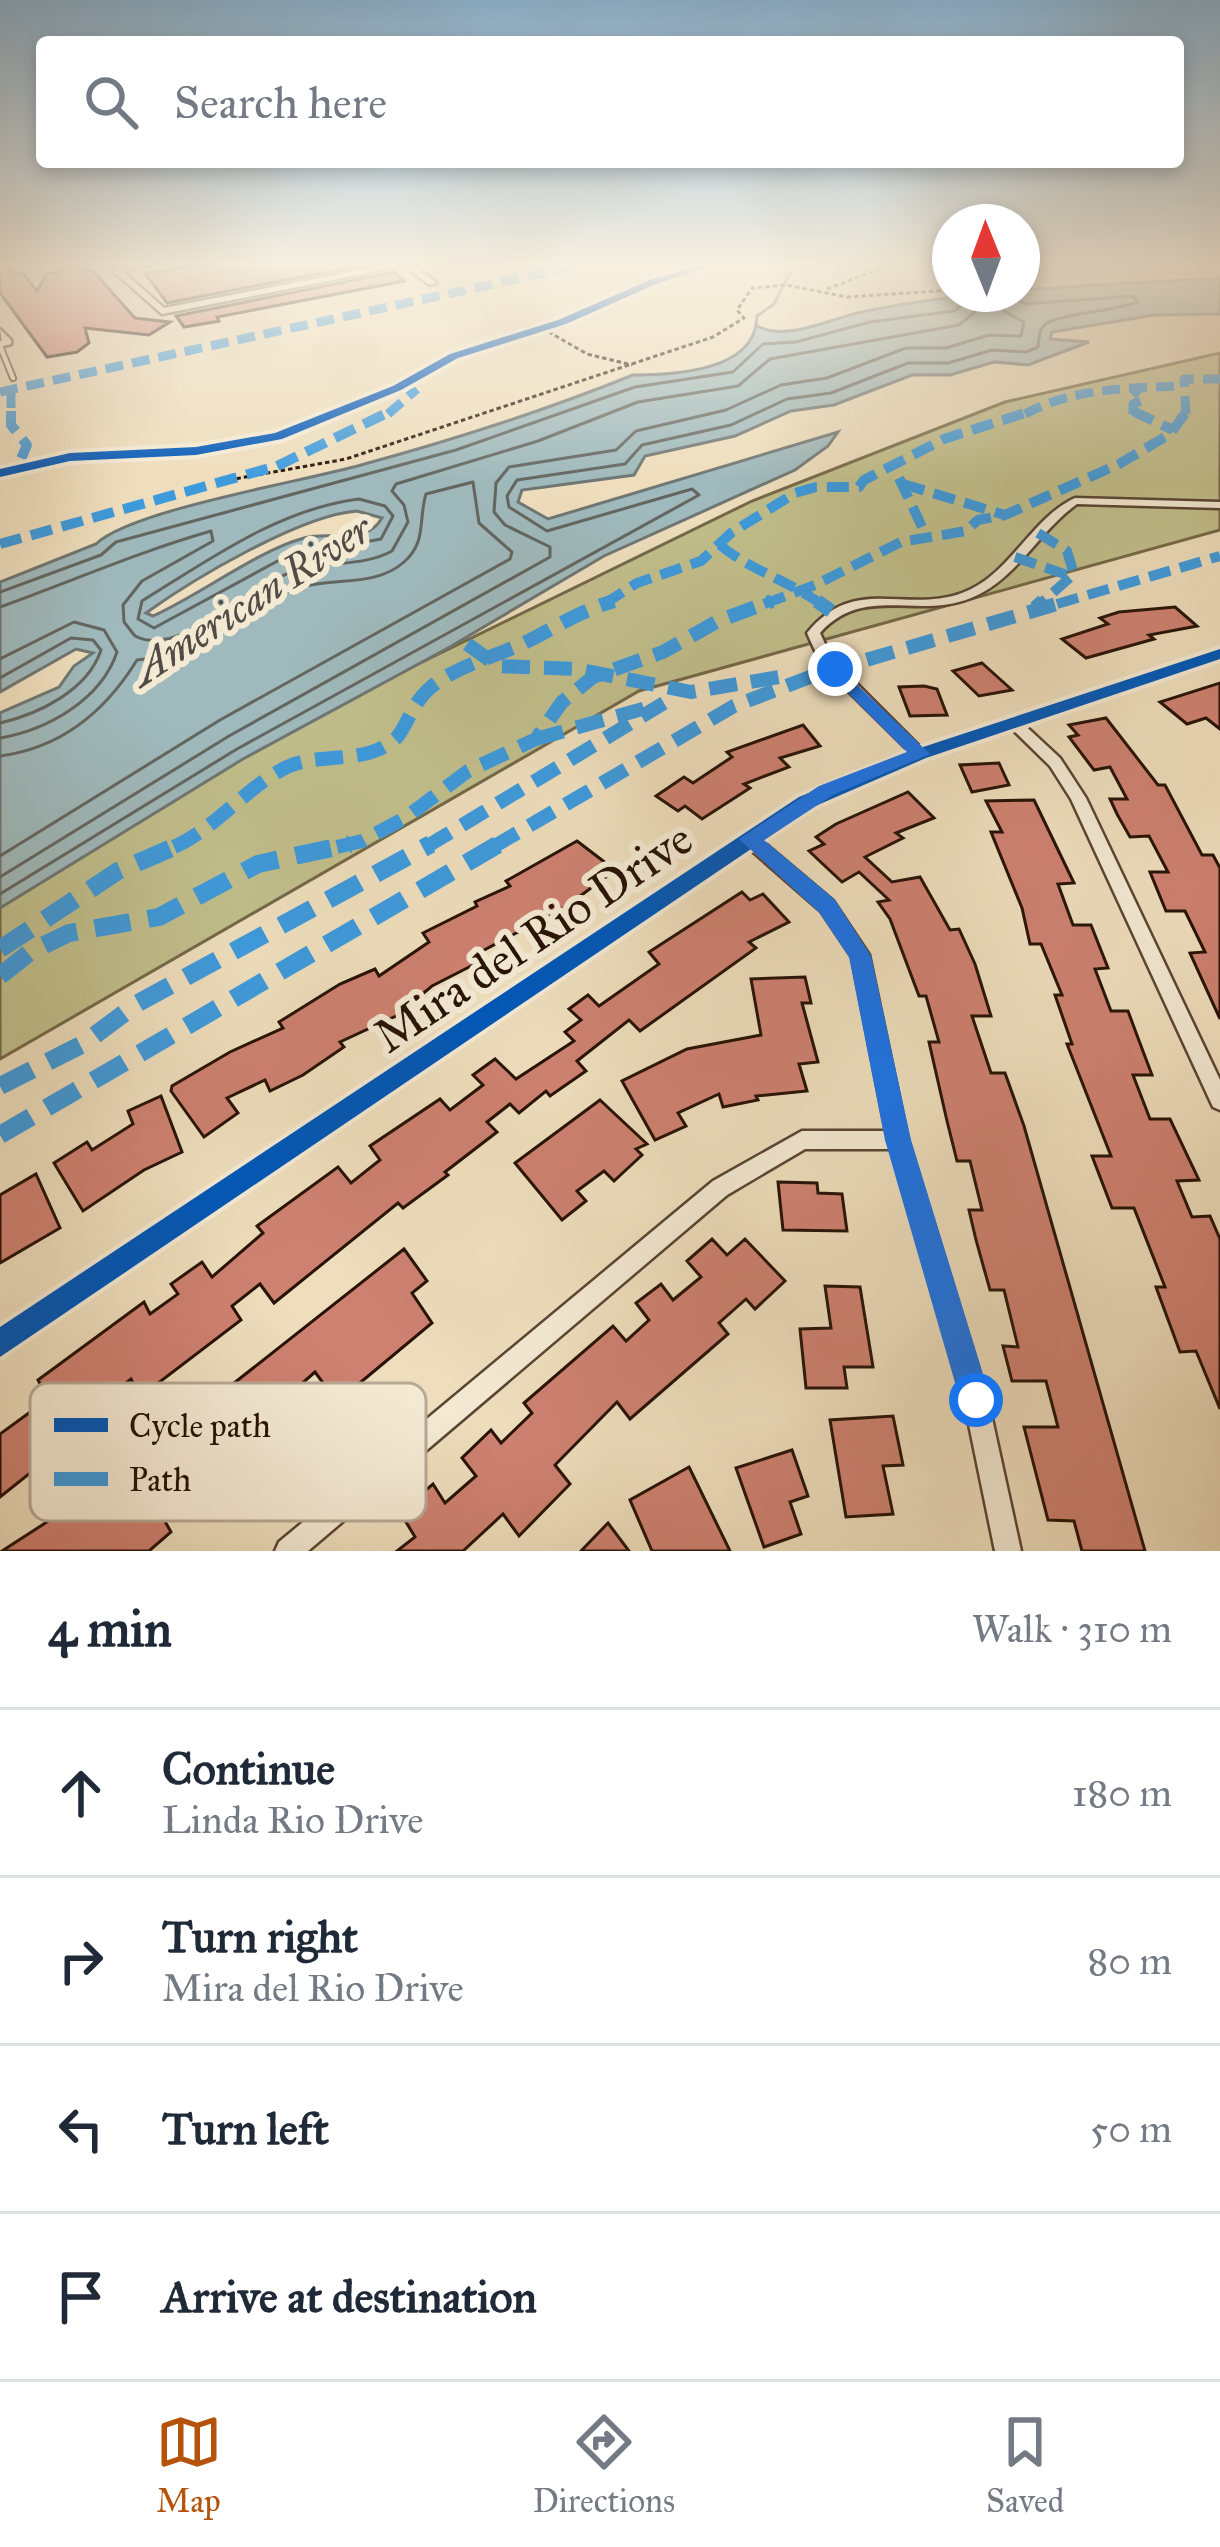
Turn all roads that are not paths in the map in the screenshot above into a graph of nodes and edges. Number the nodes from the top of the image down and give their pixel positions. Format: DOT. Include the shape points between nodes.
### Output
graph roads {
  1 [pos="0,345"];
  2 [pos="13,378"];
  3 [pos="1220,505"];
  4 [pos="1220,654"];
  5 [pos="1013,722"];
  6 [pos="920,754"];
  7 [pos="749,839"];
  8 [pos="1220,1101"];
  9 [pos="898,1140"];
  10 [pos="0,1343"];
  11 [pos="426,1435"];
  12 [pos="324,1521"];
  13 [pos="288,1551"];
  14 [pos="1008,1551"];
  1 -- 2 [label="lane"];
  3 -- 6 [label="street" via="1075,501 983,590 939,603 870,602 831,611 813,633 826,661"];
  4 -- 5 [label="street, Mira del Rio Drive"];
  5 -- 6 [label="street, Mira del Rio Drive"];
  5 -- 8 [label="street" via="1078,798"];
  6 -- 7 [label="street, Mira del Rio Drive" via="826,790"];
  7 -- 9 [label="street" via="827,906 860,956"];
  7 -- 10 [label="street, Mira del Rio Drive"];
  9 -- 11 [label="street" via="802,1141 720,1188"];
  9 -- 14 [label="street" via="976,1400"];
  12 -- 13 [label="street"];
}
